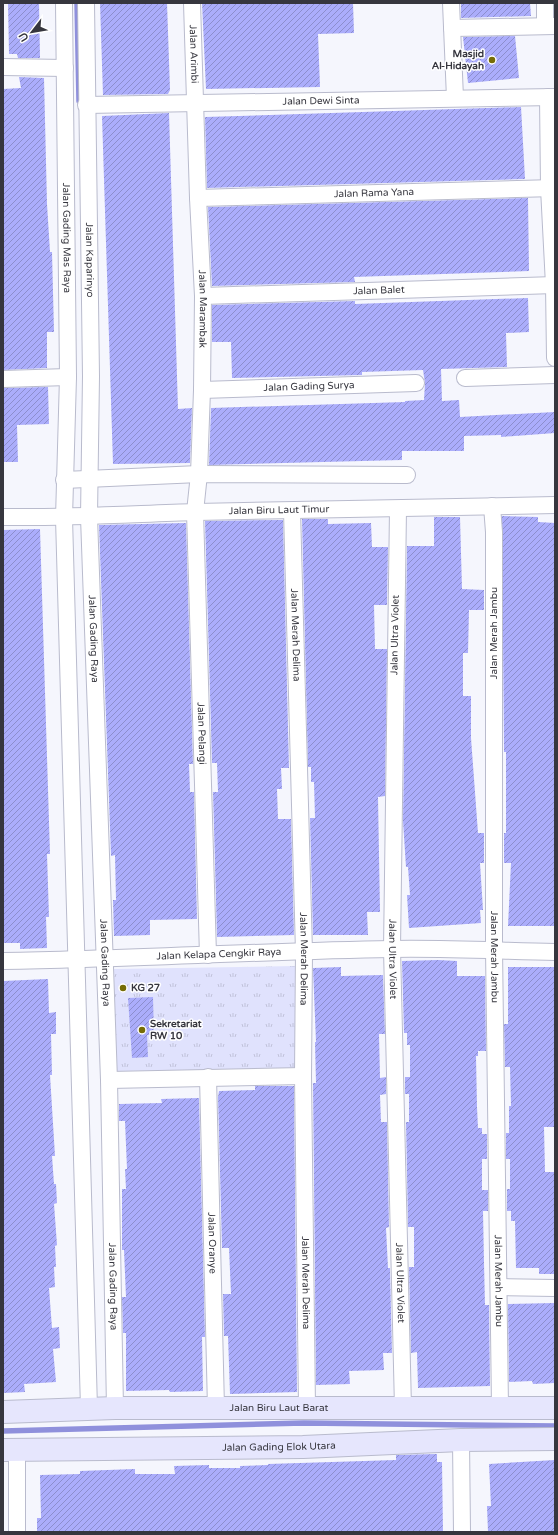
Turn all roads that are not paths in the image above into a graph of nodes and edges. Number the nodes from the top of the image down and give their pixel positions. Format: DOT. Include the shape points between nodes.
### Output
graph roads {
  1 [pos="64,3"];
  2 [pos="86,3"];
  3 [pos="192,3"];
  4 [pos="450,3"];
  5 [pos="545,3"];
  6 [pos="550,26"];
  7 [pos="452,28"];
  8 [pos="3,67"];
  9 [pos="66,68"];
  10 [pos="552,97"];
  11 [pos="455,98"];
  12 [pos="86,105"];
  13 [pos="195,105"];
  14 [pos="552,188"];
  15 [pos="198,198"];
  16 [pos="554,285"];
  17 [pos="203,296"];
  18 [pos="555,357"];
  19 [pos="555,375"];
  20 [pos="68,377"];
  21 [pos="465,378"];
  22 [pos="3,379"];
  23 [pos="416,383"];
  24 [pos="202,390"];
  25 [pos="407,475"];
  26 [pos="198,477"];
  27 [pos="64,478"];
  28 [pos="89,482"];
  29 [pos="555,505"];
  30 [pos="492,506"];
  31 [pos="195,509"];
  32 [pos="398,509"];
  33 [pos="292,511"];
  34 [pos="88,514"];
  35 [pos="64,515"];
  36 [pos="3,517"];
  37 [pos="89,540"];
  38 [pos="64,541"];
  39 [pos="392,949"];
  40 [pos="494,949"];
  41 [pos="304,952"];
  42 [pos="555,952"];
  43 [pos="208,955"];
  44 [pos="78,960"];
  45 [pos="104,960"];
  46 [pos="3,961"];
  47 [pos="302,1076"];
  48 [pos="208,1077"];
  49 [pos="110,1080"];
  50 [pos="111,1244"];
  51 [pos="84,1245"];
  52 [pos="499,1287"];
  53 [pos="555,1288"];
  54 [pos="307,1407"];
  55 [pos="500,1407"];
  56 [pos="89,1408"];
  57 [pos="115,1408"];
  58 [pos="216,1408"];
  59 [pos="403,1408"];
  60 [pos="555,1408"];
  61 [pos="3,1412"];
  62 [pos="555,1439"];
  63 [pos="461,1440"];
  64 [pos="10,1450"];
  65 [pos="17,1532"];
  66 [pos="462,1532"];
  1 -- 9 [label="street, Jalan Gading Mas Raya"];
  2 -- 12 [label="street, Jalan Kaparinyo"];
  3 -- 13 [label="street, Jalan Arimbi"];
  4 -- 7 [label="street"];
  5 -- 6 [label="street"];
  6 -- 7 [label="street"];
  7 -- 11 [label="street"];
  8 -- 9 [label="street"];
  9 -- 20 [label="street, Jalan Gading Mas Raya"];
  10 -- 11 [label="street, Jalan Dewi Sinta"];
  10 -- 14 [label="street"];
  11 -- 13 [label="street, Jalan Dewi Sinta"];
  12 -- 13 [label="street, Jalan Dewi Sinta"];
  12 -- 28 [label="street, Jalan Kaparinyo" via="91,376"];
  13 -- 15 [label="street, Jalan Marambak"];
  14 -- 15 [label="street, Jalan Rama Yana"];
  14 -- 16 [label="street"];
  15 -- 17 [label="street, Jalan Marambak"];
  16 -- 17 [label="street, Jalan Balet"];
  16 -- 18 [label="street"];
  17 -- 24 [label="street, Jalan Marambak"];
  19 -- 21 [label="street"];
  20 -- 22 [label="street"];
  20 -- 27 [label="street, Jalan Gading Mas Raya"];
  23 -- 24 [label="street, Jalan Gading Surya"];
  24 -- 26 [label="street, Jalan Marambak"];
  25 -- 26 [label="street"];
  26 -- 28 [label="street"];
  26 -- 31 [label="street, Jalan Marambak"];
  27 -- 28 [label="street"];
  27 -- 35 [label="street, Jalan Gading Mas Raya"];
  28 -- 34 [label="street, Jalan Kaparinyo"];
  29 -- 30 [label="street, Jalan Biru Laut Timur"];
  30 -- 32 [label="street, Jalan Biru Laut Timur"];
  30 -- 40 [label="street, Jalan Merah Jambu"];
  31 -- 33 [label="street, Jalan Biru Laut Timur"];
  31 -- 34 [label="street, Jalan Biru Laut Timur"];
  31 -- 43 [label="street, Jalan Pelangi"];
  32 -- 33 [label="street, Jalan Biru Laut Timur"];
  32 -- 39 [label="street, Jalan Ultra Violet"];
  33 -- 41 [label="street, Jalan Merah Delima"];
  34 -- 35 [label="street, Jalan Biru Laut Timur"];
  34 -- 37 [label="street, Jalan Gading Raya"];
  35 -- 36 [label="street, Jalan Biru Laut Timur"];
  35 -- 38 [label="street"];
  37 -- 38 [label="street"];
  37 -- 45 [label="street, Jalan Gading Raya"];
  38 -- 44 [label="street"];
  39 -- 40 [label="street, Jalan Kelapa Cengkir Raya"];
  39 -- 41 [label="street, Jalan Kelapa Cengkir Raya"];
  39 -- 59 [label="street, Jalan Ultra Violet"];
  40 -- 42 [label="street, Jalan Kelapa Cengkir Raya"];
  40 -- 52 [label="street, Jalan Merah Jambu"];
  41 -- 43 [label="street, Jalan Kelapa Cengkir Raya"];
  41 -- 47 [label="street, Jalan Merah Delima"];
  43 -- 45 [label="street, Jalan Kelapa Cengkir Raya"];
  44 -- 45 [label="street, Jalan Kelapa Cengkir Raya"];
  44 -- 46 [label="street, Jalan Kelapa Cengkir Raya"];
  44 -- 51 [label="street"];
  45 -- 49 [label="street, Jalan Gading Raya"];
  47 -- 48 [label="street"];
  47 -- 54 [label="street, Jalan Merah Delima"];
  48 -- 49 [label="street"];
  48 -- 58 [label="street, Jalan Oranye"];
  49 -- 50 [label="street, Jalan Gading Raya"];
  50 -- 51 [label="street"];
  50 -- 57 [label="street, Jalan Gading Raya"];
  51 -- 56 [label="street"];
  52 -- 53 [label="street"];
  52 -- 55 [label="street, Jalan Merah Jambu"];
  54 -- 58 [label="street, Jalan Biru Laut Barat"];
  54 -- 59 [label="street, Jalan Biru Laut Barat"];
  55 -- 59 [label="street, Jalan Biru Laut Barat"];
  55 -- 60 [label="street, Jalan Biru Laut Barat"];
  56 -- 57 [label="street, Jalan Biru Laut Barat"];
  56 -- 61 [label="street, Jalan Biru Laut Barat"];
  57 -- 58 [label="street, Jalan Biru Laut Barat"];
  62 -- 63 [label="street, Jalan Gading Elok Utara"];
  63 -- 64 [label="street, Jalan Gading Elok Utara" via="303,1447"];
  63 -- 66 [label="street"];
  64 -- 65 [label="street"];
}
